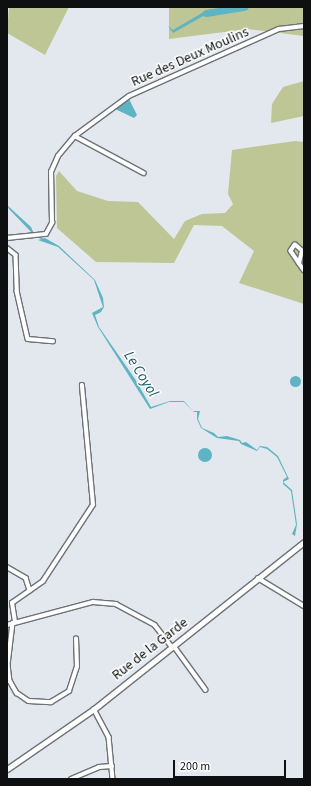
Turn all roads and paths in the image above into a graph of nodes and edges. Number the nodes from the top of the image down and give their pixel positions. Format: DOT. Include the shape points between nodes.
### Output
graph roads {
  1 [pos="304,26"];
  2 [pos="75,136"];
  3 [pos="144,173"];
  4 [pos="7,238"];
  5 [pos="7,248"];
  6 [pos="299,263"];
  7 [pos="304,270"];
  8 [pos="53,341"];
  9 [pos="82,386"];
  10 [pos="304,542"];
  11 [pos="7,567"];
  12 [pos="258,578"];
  13 [pos="30,590"];
  14 [pos="304,606"];
  15 [pos="14,623"];
  16 [pos="7,625"];
  17 [pos="76,639"];
  18 [pos="173,647"];
  19 [pos="206,690"];
  20 [pos="94,709"];
  21 [pos="112,766"];
  22 [pos="7,769"];
  23 [pos="71,779"];
  24 [pos="113,779"];
  1 -- 2 [label="street, Rue des Deux Moulins" via="278,29 220,59 140,89"];
  2 -- 3 [label="street"];
  2 -- 4 [label="street, Rue des Deux Moulins" via="54,162 52,223 46,234 34,238"];
  5 -- 8 [label="street" via="16,255 17,291 28,339"];
  6 -- 7 [label="street"];
  9 -- 13 [label="street" via="93,505 43,581"];
  10 -- 12 [label="main road, Rue de la Garde"];
  11 -- 13 [label="street" via="26,578"];
  12 -- 14 [label="street"];
  12 -- 18 [label="main road, Rue de la Garde"];
  13 -- 15 [label="street" via="12,603"];
  15 -- 16 [label="street"];
  15 -- 17 [label="street" via="8,665 10,681 17,693 29,701 51,702 69,691 77,667"];
  15 -- 18 [label="street" via="93,602 116,604 155,625"];
  18 -- 19 [label="street"];
  18 -- 20 [label="main road, Rue de la Garde"];
  20 -- 21 [label="street" via="109,737"];
  20 -- 22 [label="main road, Rue de la Garde"];
  21 -- 23 [label="street" via="99,767"];
  21 -- 24 [label="street"];
}
